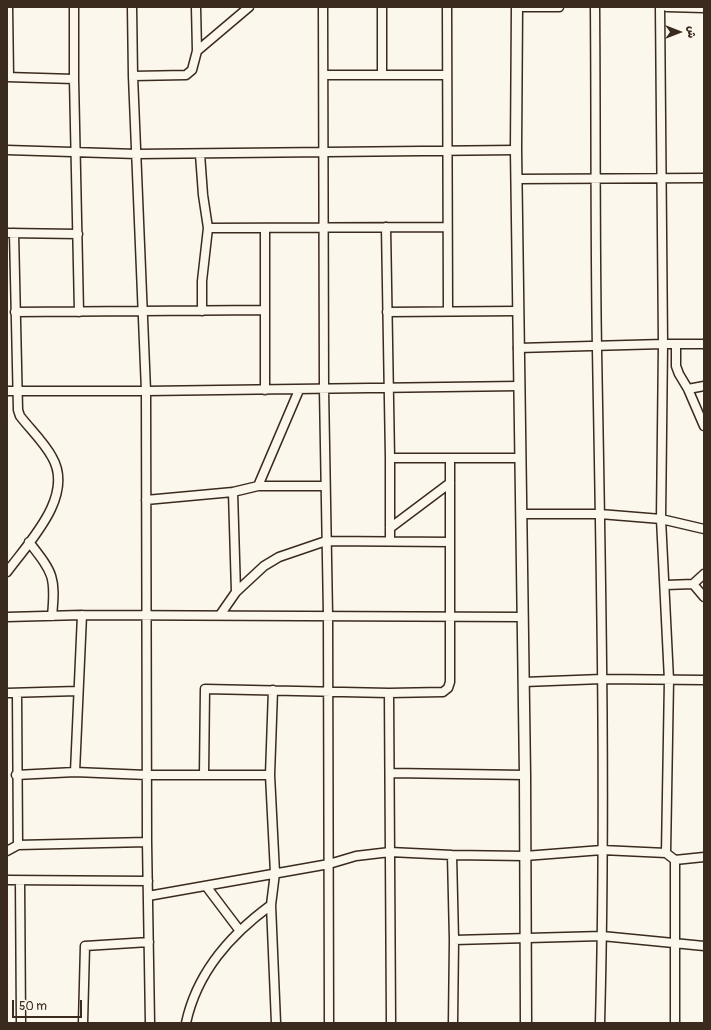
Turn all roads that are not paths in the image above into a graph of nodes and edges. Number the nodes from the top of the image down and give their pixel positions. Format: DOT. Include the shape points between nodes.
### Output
graph roads {
  1 [pos="8,7"];
  2 [pos="74,7"];
  3 [pos="132,7"];
  4 [pos="196,7"];
  5 [pos="249,7"];
  6 [pos="323,7"];
  7 [pos="382,7"];
  8 [pos="447,7"];
  9 [pos="517,7"];
  10 [pos="559,7"];
  11 [pos="595,7"];
  12 [pos="660,7"];
  13 [pos="667,7"];
  14 [pos="704,8"];
  15 [pos="197,51"];
  16 [pos="324,75"];
  17 [pos="382,75"];
  18 [pos="446,75"];
  19 [pos="133,76"];
  20 [pos="8,77"];
  21 [pos="74,79"];
  22 [pos="7,150"];
  23 [pos="516,150"];
  24 [pos="447,151"];
  25 [pos="76,152"];
  26 [pos="324,152"];
  27 [pos="137,154"];
  28 [pos="200,154"];
  29 [pos="596,178"];
  30 [pos="661,178"];
  31 [pos="704,178"];
  32 [pos="516,179"];
  33 [pos="386,227"];
  34 [pos="447,227"];
  35 [pos="208,228"];
  36 [pos="265,228"];
  37 [pos="324,228"];
  38 [pos="10,233"];
  39 [pos="78,234"];
  40 [pos="265,310"];
  41 [pos="202,311"];
  42 [pos="448,311"];
  43 [pos="518,311"];
  44 [pos="15,312"];
  45 [pos="79,312"];
  46 [pos="144,312"];
  47 [pos="387,312"];
  48 [pos="663,344"];
  49 [pos="676,344"];
  50 [pos="704,344"];
  51 [pos="597,346"];
  52 [pos="518,348"];
  53 [pos="519,386"];
  54 [pos="704,386"];
  55 [pos="389,388"];
  56 [pos="324,389"];
  57 [pos="688,389"];
  58 [pos="265,390"];
  59 [pos="299,390"];
  60 [pos="7,391"];
  61 [pos="16,391"];
  62 [pos="146,391"];
  63 [pos="704,426"];
  64 [pos="390,458"];
  65 [pos="450,458"];
  66 [pos="520,458"];
  67 [pos="450,483"];
  68 [pos="258,486"];
  69 [pos="325,486"];
  70 [pos="233,492"];
  71 [pos="146,500"];
  72 [pos="522,514"];
  73 [pos="600,514"];
  74 [pos="661,519"];
  75 [pos="390,528"];
  76 [pos="704,529"];
  77 [pos="326,541"];
  78 [pos="390,541"];
  79 [pos="29,542"];
  80 [pos="450,542"];
  81 [pos="7,572"];
  82 [pos="704,574"];
  83 [pos="693,584"];
  84 [pos="666,586"];
  85 [pos="236,592"];
  86 [pos="704,597"];
  87 [pos="82,615"];
  88 [pos="146,615"];
  89 [pos="220,615"];
  90 [pos="328,615"];
  91 [pos="52,616"];
  92 [pos="7,617"];
  93 [pos="451,617"];
  94 [pos="522,617"];
  95 [pos="602,679"];
  96 [pos="669,680"];
  97 [pos="704,680"];
  98 [pos="524,682"];
  99 [pos="273,690"];
  100 [pos="78,691"];
  101 [pos="7,692"];
  102 [pos="328,692"];
  103 [pos="17,693"];
  104 [pos="389,693"];
  105 [pos="75,772"];
  106 [pos="391,774"];
  107 [pos="16,775"];
  108 [pos="147,775"];
  109 [pos="204,775"];
  110 [pos="270,775"];
  111 [pos="525,775"];
  112 [pos="147,842"];
  113 [pos="18,845"];
  114 [pos="602,850"];
  115 [pos="7,851"];
  116 [pos="390,852"];
  117 [pos="666,853"];
  118 [pos="452,856"];
  119 [pos="525,856"];
  120 [pos="704,857"];
  121 [pos="675,860"];
  122 [pos="329,864"];
  123 [pos="275,873"];
  124 [pos="7,880"];
  125 [pos="20,881"];
  126 [pos="148,881"];
  127 [pos="206,886"];
  128 [pos="148,896"];
  129 [pos="271,905"];
  130 [pos="240,931"];
  131 [pos="602,936"];
  132 [pos="525,937"];
  133 [pos="454,940"];
  134 [pos="149,942"];
  135 [pos="675,942"];
  136 [pos="704,946"];
  137 [pos="21,1023"];
  138 [pos="83,1023"];
  139 [pos="150,1023"];
  140 [pos="186,1023"];
  141 [pos="276,1023"];
  142 [pos="329,1023"];
  143 [pos="391,1023"];
  144 [pos="453,1023"];
  145 [pos="526,1023"];
  146 [pos="600,1023"];
  147 [pos="675,1023"];
  1 -- 20 [label="street"];
  2 -- 21 [label="street"];
  3 -- 19 [label="street"];
  4 -- 15 [label="street"];
  5 -- 15 [label="street"];
  6 -- 16 [label="street"];
  7 -- 17 [label="street"];
  8 -- 18 [label="street"];
  9 -- 10 [label="street"];
  9 -- 23 [label="street"];
  11 -- 29 [label="street"];
  12 -- 30 [label="street"];
  13 -- 14 [label="street"];
  15 -- 19 [label="street" via="192,70 186,75"];
  16 -- 17 [label="street"];
  16 -- 26 [label="street"];
  17 -- 18 [label="street"];
  18 -- 24 [label="street"];
  19 -- 27 [label="street"];
  20 -- 21 [label="street"];
  21 -- 25 [label="street"];
  22 -- 25 [label="street"];
  23 -- 24 [label="street"];
  23 -- 32 [label="street"];
  24 -- 26 [label="street"];
  24 -- 34 [label="street"];
  25 -- 27 [label="street"];
  25 -- 39 [label="street"];
  26 -- 28 [label="street"];
  26 -- 37 [label="street"];
  27 -- 28 [label="street"];
  27 -- 46 [label="street"];
  28 -- 35 [label="street"];
  29 -- 30 [label="street"];
  29 -- 32 [label="street"];
  29 -- 51 [label="street"];
  30 -- 31 [label="street"];
  30 -- 48 [label="street"];
  32 -- 43 [label="street"];
  33 -- 34 [label="street"];
  33 -- 37 [label="street"];
  33 -- 47 [label="street"];
  34 -- 42 [label="street"];
  35 -- 36 [label="street"];
  35 -- 41 [label="street" via="202,280"];
  36 -- 37 [label="street"];
  36 -- 40 [label="street"];
  37 -- 56 [label="street"];
  38 -- 39 [label="street"];
  38 -- 44 [label="street"];
  39 -- 45 [label="street"];
  40 -- 41 [label="street"];
  40 -- 58 [label="street"];
  41 -- 46 [label="street"];
  42 -- 43 [label="street"];
  42 -- 47 [label="street"];
  43 -- 52 [label="street"];
  44 -- 45 [label="street"];
  44 -- 61 [label="street"];
  45 -- 46 [label="street"];
  46 -- 62 [label="street"];
  47 -- 55 [label="street"];
  48 -- 49 [label="street"];
  48 -- 51 [label="street"];
  48 -- 74 [label="street"];
  49 -- 50 [label="street"];
  49 -- 57 [label="street" via="676,366"];
  51 -- 52 [label="street"];
  51 -- 73 [label="street"];
  52 -- 53 [label="street"];
  53 -- 55 [label="street"];
  53 -- 66 [label="street"];
  54 -- 57 [label="street"];
  55 -- 56 [label="street"];
  55 -- 64 [label="street"];
  56 -- 59 [label="street"];
  56 -- 69 [label="street"];
  57 -- 63 [label="street"];
  58 -- 59 [label="street"];
  58 -- 62 [label="street"];
  59 -- 68 [label="street"];
  60 -- 61 [label="street"];
  61 -- 62 [label="street"];
  61 -- 79 [label="street" via="20,416 52,456 58,477 53,505"];
  62 -- 71 [label="street"];
  64 -- 65 [label="street"];
  64 -- 75 [label="street"];
  65 -- 66 [label="street"];
  65 -- 67 [label="street"];
  66 -- 72 [label="street"];
  67 -- 75 [label="street"];
  67 -- 80 [label="street"];
  68 -- 69 [label="street"];
  68 -- 70 [label="street"];
  69 -- 77 [label="street"];
  70 -- 71 [label="street"];
  70 -- 85 [label="street"];
  71 -- 88 [label="street"];
  72 -- 73 [label="street"];
  72 -- 94 [label="street"];
  73 -- 74 [label="street"];
  73 -- 95 [label="street"];
  74 -- 76 [label="street"];
  74 -- 84 [label="street"];
  75 -- 78 [label="street"];
  77 -- 78 [label="street"];
  77 -- 85 [label="street" via="279,557 264,566"];
  77 -- 90 [label="street"];
  78 -- 80 [label="street"];
  79 -- 81 [label="street"];
  79 -- 91 [label="street" via="49,568 54,594"];
  80 -- 93 [label="street"];
  82 -- 83 [label="street"];
  83 -- 84 [label="street"];
  83 -- 86 [label="street"];
  84 -- 96 [label="street"];
  85 -- 89 [label="street"];
  87 -- 88 [label="street"];
  87 -- 91 [label="street"];
  87 -- 100 [label="street"];
  88 -- 89 [label="street"];
  88 -- 108 [label="street"];
  89 -- 90 [label="street"];
  90 -- 93 [label="street"];
  90 -- 102 [label="street"];
  91 -- 92 [label="street"];
  93 -- 94 [label="street"];
  93 -- 104 [label="street" via="448,688 443,692"];
  94 -- 98 [label="street"];
  95 -- 96 [label="street"];
  95 -- 98 [label="street"];
  95 -- 114 [label="street"];
  96 -- 97 [label="street"];
  96 -- 117 [label="street"];
  98 -- 111 [label="street"];
  99 -- 102 [label="street"];
  99 -- 109 [label="street" via="205,689"];
  99 -- 110 [label="street"];
  100 -- 103 [label="street"];
  100 -- 105 [label="street"];
  101 -- 103 [label="street"];
  102 -- 104 [label="street"];
  102 -- 122 [label="street"];
  103 -- 107 [label="street"];
  104 -- 106 [label="street"];
  105 -- 107 [label="street"];
  105 -- 108 [label="street"];
  106 -- 111 [label="street"];
  106 -- 116 [label="street"];
  107 -- 113 [label="street"];
  108 -- 109 [label="street"];
  108 -- 112 [label="street"];
  109 -- 110 [label="street"];
  110 -- 123 [label="street"];
  111 -- 119 [label="street"];
  112 -- 113 [label="street"];
  112 -- 126 [label="street"];
  113 -- 115 [label="street"];
  114 -- 117 [label="street"];
  114 -- 119 [label="street"];
  114 -- 131 [label="street"];
  116 -- 118 [label="street"];
  116 -- 122 [label="street" via="356,856"];
  116 -- 143 [label="street"];
  117 -- 121 [label="street"];
  118 -- 119 [label="street"];
  118 -- 133 [label="street"];
  119 -- 132 [label="street"];
  120 -- 121 [label="street"];
  121 -- 135 [label="street"];
  122 -- 123 [label="street"];
  122 -- 142 [label="street"];
  123 -- 127 [label="street"];
  123 -- 129 [label="street"];
  124 -- 125 [label="street"];
  125 -- 126 [label="street"];
  125 -- 137 [label="street"];
  126 -- 128 [label="street"];
  127 -- 128 [label="street"];
  127 -- 130 [label="street"];
  128 -- 134 [label="street"];
  129 -- 130 [label="street"];
  129 -- 141 [label="street"];
  130 -- 140 [label="street" via="203,976 195,992"];
  131 -- 132 [label="street"];
  131 -- 135 [label="street"];
  131 -- 146 [label="street"];
  132 -- 133 [label="street"];
  132 -- 145 [label="street"];
  133 -- 144 [label="street"];
  134 -- 138 [label="street" via="85,946"];
  134 -- 139 [label="street"];
  135 -- 136 [label="street"];
  135 -- 147 [label="street"];
}
